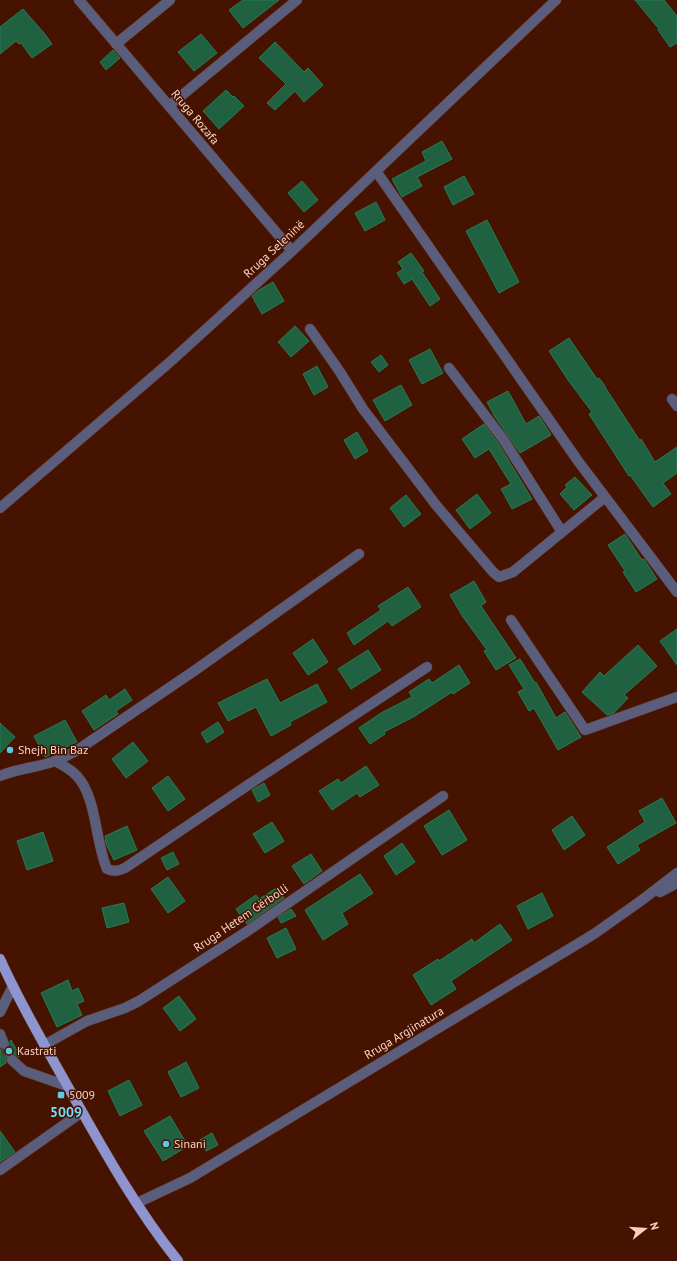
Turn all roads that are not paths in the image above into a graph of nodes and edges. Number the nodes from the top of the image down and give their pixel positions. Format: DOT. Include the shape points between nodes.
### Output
graph roads {
  1 [pos="79,0"];
  2 [pos="170,0"];
  3 [pos="297,0"];
  4 [pos="556,0"];
  5 [pos="116,44"];
  6 [pos="169,106"];
  7 [pos="376,171"];
  8 [pos="292,252"];
  9 [pos="310,329"];
  10 [pos="449,368"];
  11 [pos="605,497"];
  12 [pos="0,508"];
  13 [pos="562,532"];
  14 [pos="359,554"];
  15 [pos="677,592"];
  16 [pos="511,620"];
  17 [pos="427,667"];
  18 [pos="677,697"];
  19 [pos="55,761"];
  20 [pos="0,776"];
  21 [pos="443,796"];
  22 [pos="677,873"];
  23 [pos="677,883"];
  24 [pos="642,900"];
  25 [pos="0,959"];
  26 [pos="13,986"];
  27 [pos="0,1012"];
  28 [pos="0,1034"];
  29 [pos="4,1044"];
  30 [pos="44,1045"];
  31 [pos="12,1060"];
  32 [pos="67,1086"];
  33 [pos="82,1112"];
  34 [pos="0,1170"];
  35 [pos="137,1203"];
  36 [pos="178,1261"];
  1 -- 5 [label="street, Rruga Rozafa"];
  2 -- 5 [label="street"];
  3 -- 6 [label="street"];
  4 -- 7 [label="street, Rruga Seleninë"];
  5 -- 6 [label="street, Rruga Rozafa"];
  6 -- 8 [label="street, Rruga Rozafa"];
  7 -- 8 [label="street, Rruga Seleninë"];
  7 -- 11 [label="street"];
  8 -- 12 [label="street, Rruga Seleninë" via="170,362"];
  9 -- 13 [label="street" via="363,409 436,505 493,572 500,577 513,572"];
  10 -- 13 [label="street" via="503,439"];
  11 -- 13 [label="street"];
  11 -- 15 [label="street"];
  14 -- 19 [label="street" via="194,671 76,751"];
  16 -- 18 [label="street" via="584,730"];
  17 -- 19 [label="street" via="118,871 106,869 92,808 77,776"];
  19 -- 20 [label="street"];
  21 -- 30 [label="street, Rruga Hetem Gërbolli" via="246,932 139,1001 86,1021"];
  22 -- 24 [label="street, Rruga Argjinatura"];
  23 -- 24 [label="street"];
  24 -- 35 [label="street, Rruga Argjinatura" via="594,934 190,1178"];
  25 -- 26 [label="main road"];
  26 -- 27 [label="street"];
  26 -- 30 [label="main road"];
  28 -- 29 [label="street"];
  30 -- 32 [label="main road"];
  31 -- 32 [label="street" via="24,1071"];
  32 -- 33 [label="main road"];
  33 -- 34 [label="street"];
  33 -- 35 [label="main road"];
  35 -- 36 [label="main road"];
}
